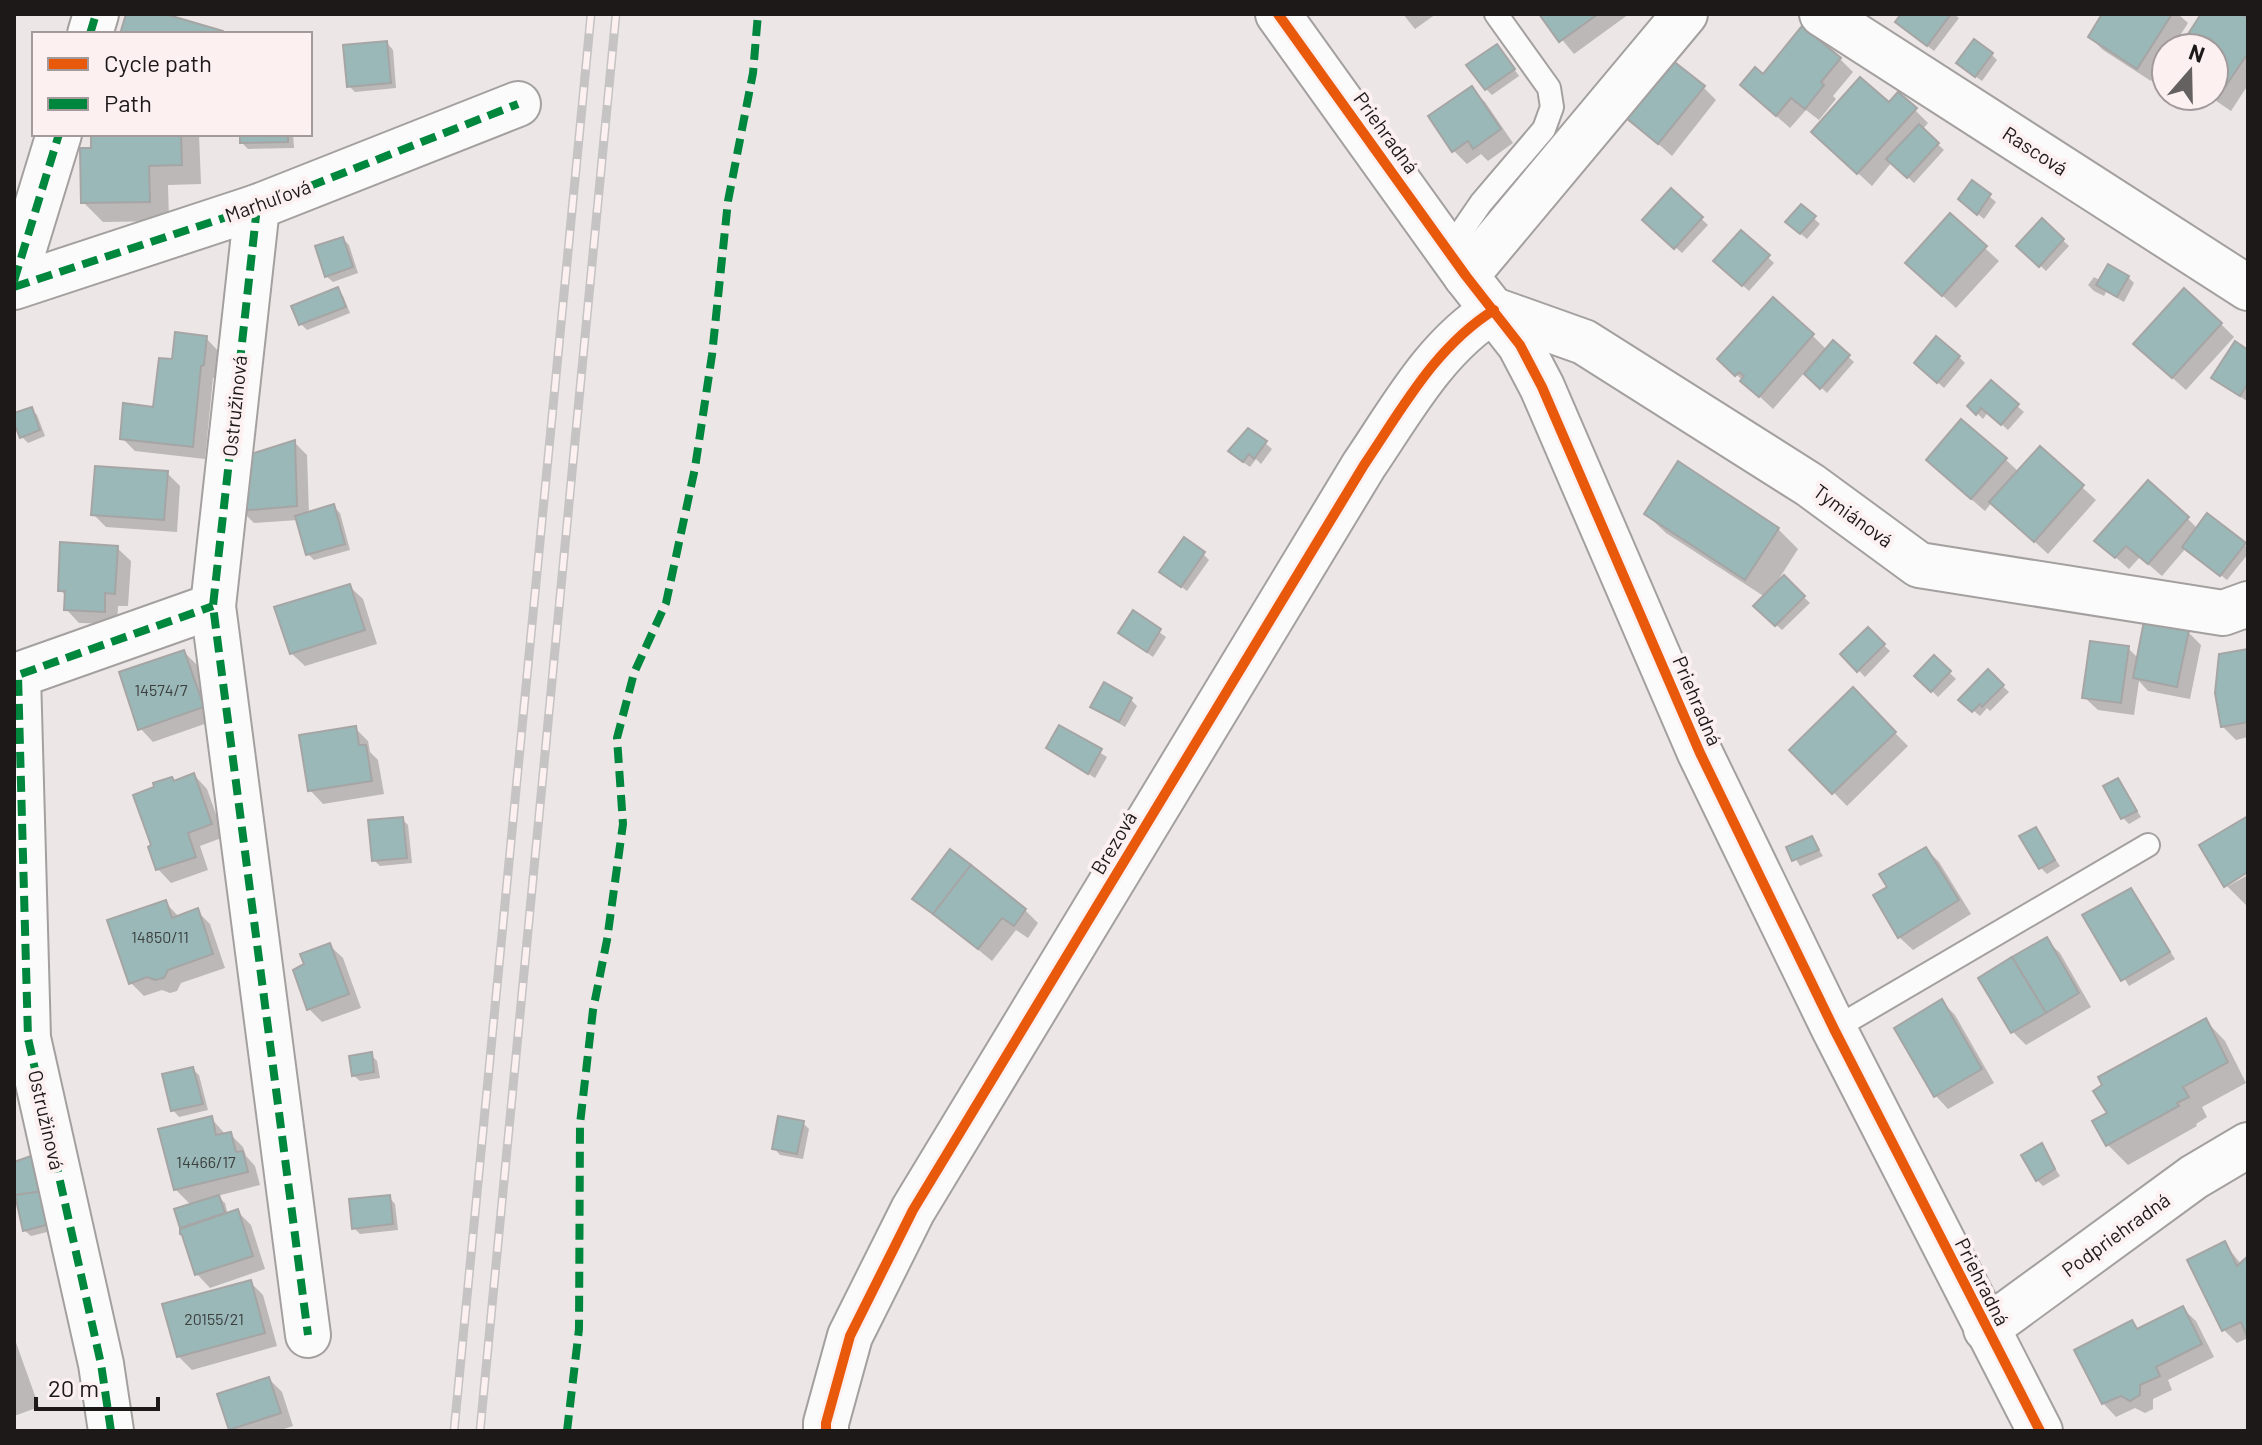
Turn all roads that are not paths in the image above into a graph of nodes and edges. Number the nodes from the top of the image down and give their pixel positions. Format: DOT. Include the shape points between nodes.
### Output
graph roads {
  1 [pos="1278,14"];
  2 [pos="1496,14"];
  3 [pos="1685,14"];
  4 [pos="1822,14"];
  5 [pos="518,104"];
  6 [pos="58,136"];
  7 [pos="257,207"];
  8 [pos="1457,263"];
  9 [pos="14,284"];
  10 [pos="2248,288"];
  11 [pos="1494,310"];
  12 [pos="2248,604"];
  13 [pos="213,606"];
  14 [pos="2148,845"];
  15 [pos="1834,1029"];
  16 [pos="2248,1145"];
  17 [pos="1986,1329"];
  18 [pos="308,1335"];
  19 [pos="111,1431"];
  20 [pos="826,1431"];
  21 [pos="2040,1431"];
  1 -- 8 [label="street, Priehradná"];
  2 -- 8 [label="lane" via="1549,88 1552,107 1544,129 1481,203"];
  3 -- 8 [label="street"];
  4 -- 10 [label="street, Rascová"];
  5 -- 7 [label="street, Marhuľová"];
  6 -- 9 [label="street"];
  7 -- 9 [label="street, Marhuľová"];
  7 -- 13 [label="street, Ostružinová"];
  8 -- 11 [label="street, Priehradná"];
  11 -- 12 [label="street, Tymiánová" via="1584,342 1810,485 1919,565 2223,613"];
  11 -- 15 [label="street, Priehradná" via="1542,387 1700,753"];
  11 -- 20 [label="street, Brezová" via="1431,364 1364,465 913,1210 850,1336"];
  13 -- 18 [label="street, Ostružinová"];
  13 -- 19 [label="street, Ostružinová" via="18,675 28,1038 101,1364"];
  14 -- 15 [label="lane"];
  15 -- 17 [label="street, Priehradná"];
  16 -- 17 [label="street, Podpriehradná" via="2194,1177"];
  17 -- 21 [label="street, Priehradná"];
}
